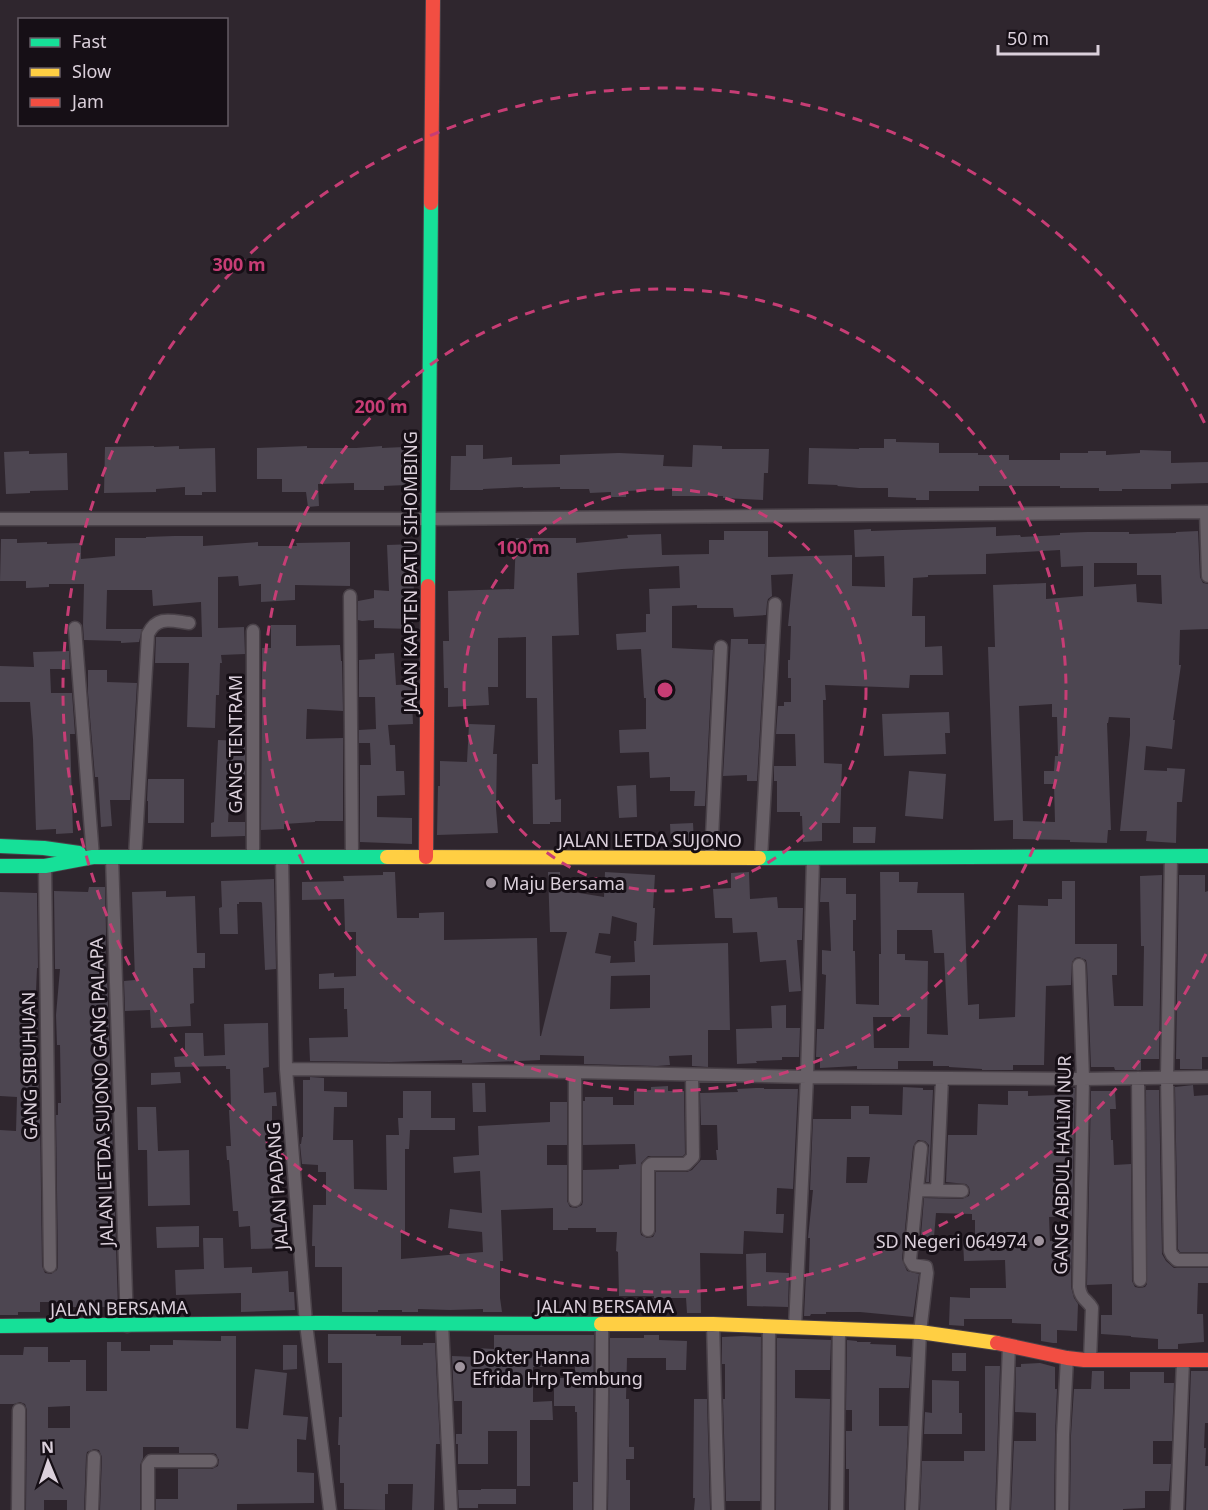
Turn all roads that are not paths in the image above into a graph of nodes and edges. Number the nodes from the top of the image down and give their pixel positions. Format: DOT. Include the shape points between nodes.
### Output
graph roads {
  1 [pos="433,0"];
  2 [pos="1207,512"];
  3 [pos="0,519"];
  4 [pos="429,519"];
  5 [pos="1208,576"];
  6 [pos="350,596"];
  7 [pos="775,604"];
  8 [pos="189,623"];
  9 [pos="75,628"];
  10 [pos="253,631"];
  11 [pos="721,647"];
  12 [pos="0,846"];
  13 [pos="45,848"];
  14 [pos="1171,856"];
  15 [pos="1208,856"];
  16 [pos="93,857"];
  17 [pos="111,857"];
  18 [pos="135,857"];
  19 [pos="253,857"];
  20 [pos="282,857"];
  21 [pos="352,857"];
  22 [pos="426,857"];
  23 [pos="711,858"];
  24 [pos="761,858"];
  25 [pos="813,858"];
  26 [pos="0,866"];
  27 [pos="45,866"];
  28 [pos="1079,965"];
  29 [pos="286,1069"];
  30 [pos="575,1072"];
  31 [pos="692,1074"];
  32 [pos="807,1077"];
  33 [pos="1167,1077"];
  34 [pos="1208,1077"];
  35 [pos="942,1078"];
  36 [pos="1138,1078"];
  37 [pos="1083,1079"];
  38 [pos="921,1148"];
  39 [pos="918,1190"];
  40 [pos="937,1190"];
  41 [pos="962,1191"];
  42 [pos="575,1200"];
  43 [pos="648,1230"];
  44 [pos="1208,1260"];
  45 [pos="50,1266"];
  46 [pos="1140,1280"];
  47 [pos="306,1324"];
  48 [pos="442,1324"];
  49 [pos="602,1324"];
  50 [pos="713,1324"];
  51 [pos="0,1326"];
  52 [pos="128,1326"];
  53 [pos="769,1326"];
  54 [pos="795,1327"];
  55 [pos="839,1328"];
  56 [pos="920,1332"];
  57 [pos="1009,1345"];
  58 [pos="1066,1358"];
  59 [pos="1090,1360"];
  60 [pos="1183,1360"];
  61 [pos="1208,1360"];
  62 [pos="19,1410"];
  63 [pos="94,1457"];
  64 [pos="211,1461"];
  65 [pos="18,1510"];
  66 [pos="92,1510"];
  67 [pos="148,1510"];
  68 [pos="330,1510"];
  69 [pos="452,1510"];
  70 [pos="600,1510"];
  71 [pos="718,1510"];
  72 [pos="768,1510"];
  73 [pos="837,1510"];
  74 [pos="912,1510"];
  75 [pos="1003,1510"];
  76 [pos="1062,1510"];
  77 [pos="1177,1510"];
  1 -- 4 [label="main road, JALAN KAPTEN BATU SIHOMBING"];
  2 -- 4 [label="street"];
  2 -- 5 [label="street"];
  3 -- 4 [label="street"];
  4 -- 22 [label="main road, JALAN KAPTEN BATU SIHOMBING"];
  6 -- 21 [label="street"];
  7 -- 24 [label="street"];
  8 -- 18 [label="street" via="163,620 148,634"];
  9 -- 16 [label="street"];
  10 -- 19 [label="street, GANG TENTRAM"];
  11 -- 23 [label="street"];
  12 -- 13 [label="main road, JALAN LETDA SUJONO"];
  13 -- 16 [label="main road, JALAN LETDA SUJONO"];
  13 -- 27 [label="main road"];
  14 -- 15 [label="main road, JALAN LETDA SUJONO"];
  14 -- 25 [label="main road, JALAN LETDA SUJONO"];
  14 -- 33 [label="street"];
  16 -- 17 [label="main road, JALAN LETDA SUJONO"];
  16 -- 27 [label="main road, JALAN LETDA SUJONO"];
  17 -- 18 [label="main road, JALAN LETDA SUJONO"];
  17 -- 52 [label="street, JALAN LETDA SUJONO GANG PALAPA"];
  18 -- 19 [label="main road, JALAN LETDA SUJONO"];
  19 -- 20 [label="main road, JALAN LETDA SUJONO"];
  20 -- 21 [label="main road, JALAN LETDA SUJONO"];
  20 -- 29 [label="street, JALAN PADANG"];
  21 -- 22 [label="main road, JALAN LETDA SUJONO"];
  22 -- 23 [label="main road, JALAN LETDA SUJONO"];
  23 -- 24 [label="main road, JALAN LETDA SUJONO"];
  24 -- 25 [label="main road, JALAN LETDA SUJONO"];
  25 -- 32 [label="street"];
  26 -- 27 [label="main road, JALAN LETDA SUJONO"];
  27 -- 45 [label="street, GANG SIBUHUAN"];
  28 -- 37 [label="street, GANG ABDUL HALIM NUR"];
  29 -- 30 [label="street"];
  29 -- 47 [label="street, JALAN PADANG"];
  30 -- 31 [label="street"];
  30 -- 42 [label="street"];
  31 -- 32 [label="street"];
  31 -- 43 [label="street" via="693,1157 686,1164 649,1166"];
  32 -- 35 [label="street"];
  32 -- 54 [label="street"];
  33 -- 34 [label="street"];
  33 -- 36 [label="street"];
  33 -- 44 [label="street" via="1170,1251 1177,1260"];
  35 -- 37 [label="street"];
  35 -- 40 [label="street"];
  36 -- 37 [label="street"];
  36 -- 46 [label="street"];
  37 -- 59 [label="street, GANG ABDUL HALIM NUR" via="1079,1287 1082,1298 1092,1308"];
  38 -- 39 [label="street"];
  39 -- 40 [label="street"];
  39 -- 56 [label="street" via="910,1260 927,1270"];
  40 -- 41 [label="street"];
  47 -- 48 [label="main road, JALAN BERSAMA"];
  47 -- 52 [label="main road, JALAN BERSAMA"];
  47 -- 68 [label="street, JALAN PADANG"];
  48 -- 49 [label="main road, JALAN BERSAMA"];
  48 -- 69 [label="street"];
  49 -- 50 [label="main road, JALAN BERSAMA"];
  49 -- 70 [label="street"];
  50 -- 53 [label="main road, JALAN BERSAMA"];
  50 -- 71 [label="street"];
  51 -- 52 [label="main road, JALAN BERSAMA"];
  53 -- 54 [label="main road, JALAN BERSAMA"];
  53 -- 72 [label="street"];
  54 -- 55 [label="main road, JALAN BERSAMA"];
  55 -- 56 [label="main road, JALAN BERSAMA"];
  55 -- 73 [label="street"];
  56 -- 57 [label="main road, JALAN BERSAMA"];
  56 -- 74 [label="street"];
  57 -- 58 [label="main road, JALAN BERSAMA"];
  57 -- 75 [label="street"];
  58 -- 59 [label="main road, JALAN BERSAMA"];
  58 -- 76 [label="street"];
  59 -- 60 [label="main road, JALAN BERSAMA"];
  60 -- 61 [label="main road, JALAN BERSAMA"];
  60 -- 77 [label="street"];
  62 -- 65 [label="street"];
  63 -- 66 [label="street"];
  64 -- 67 [label="street" via="151,1461"];
}
